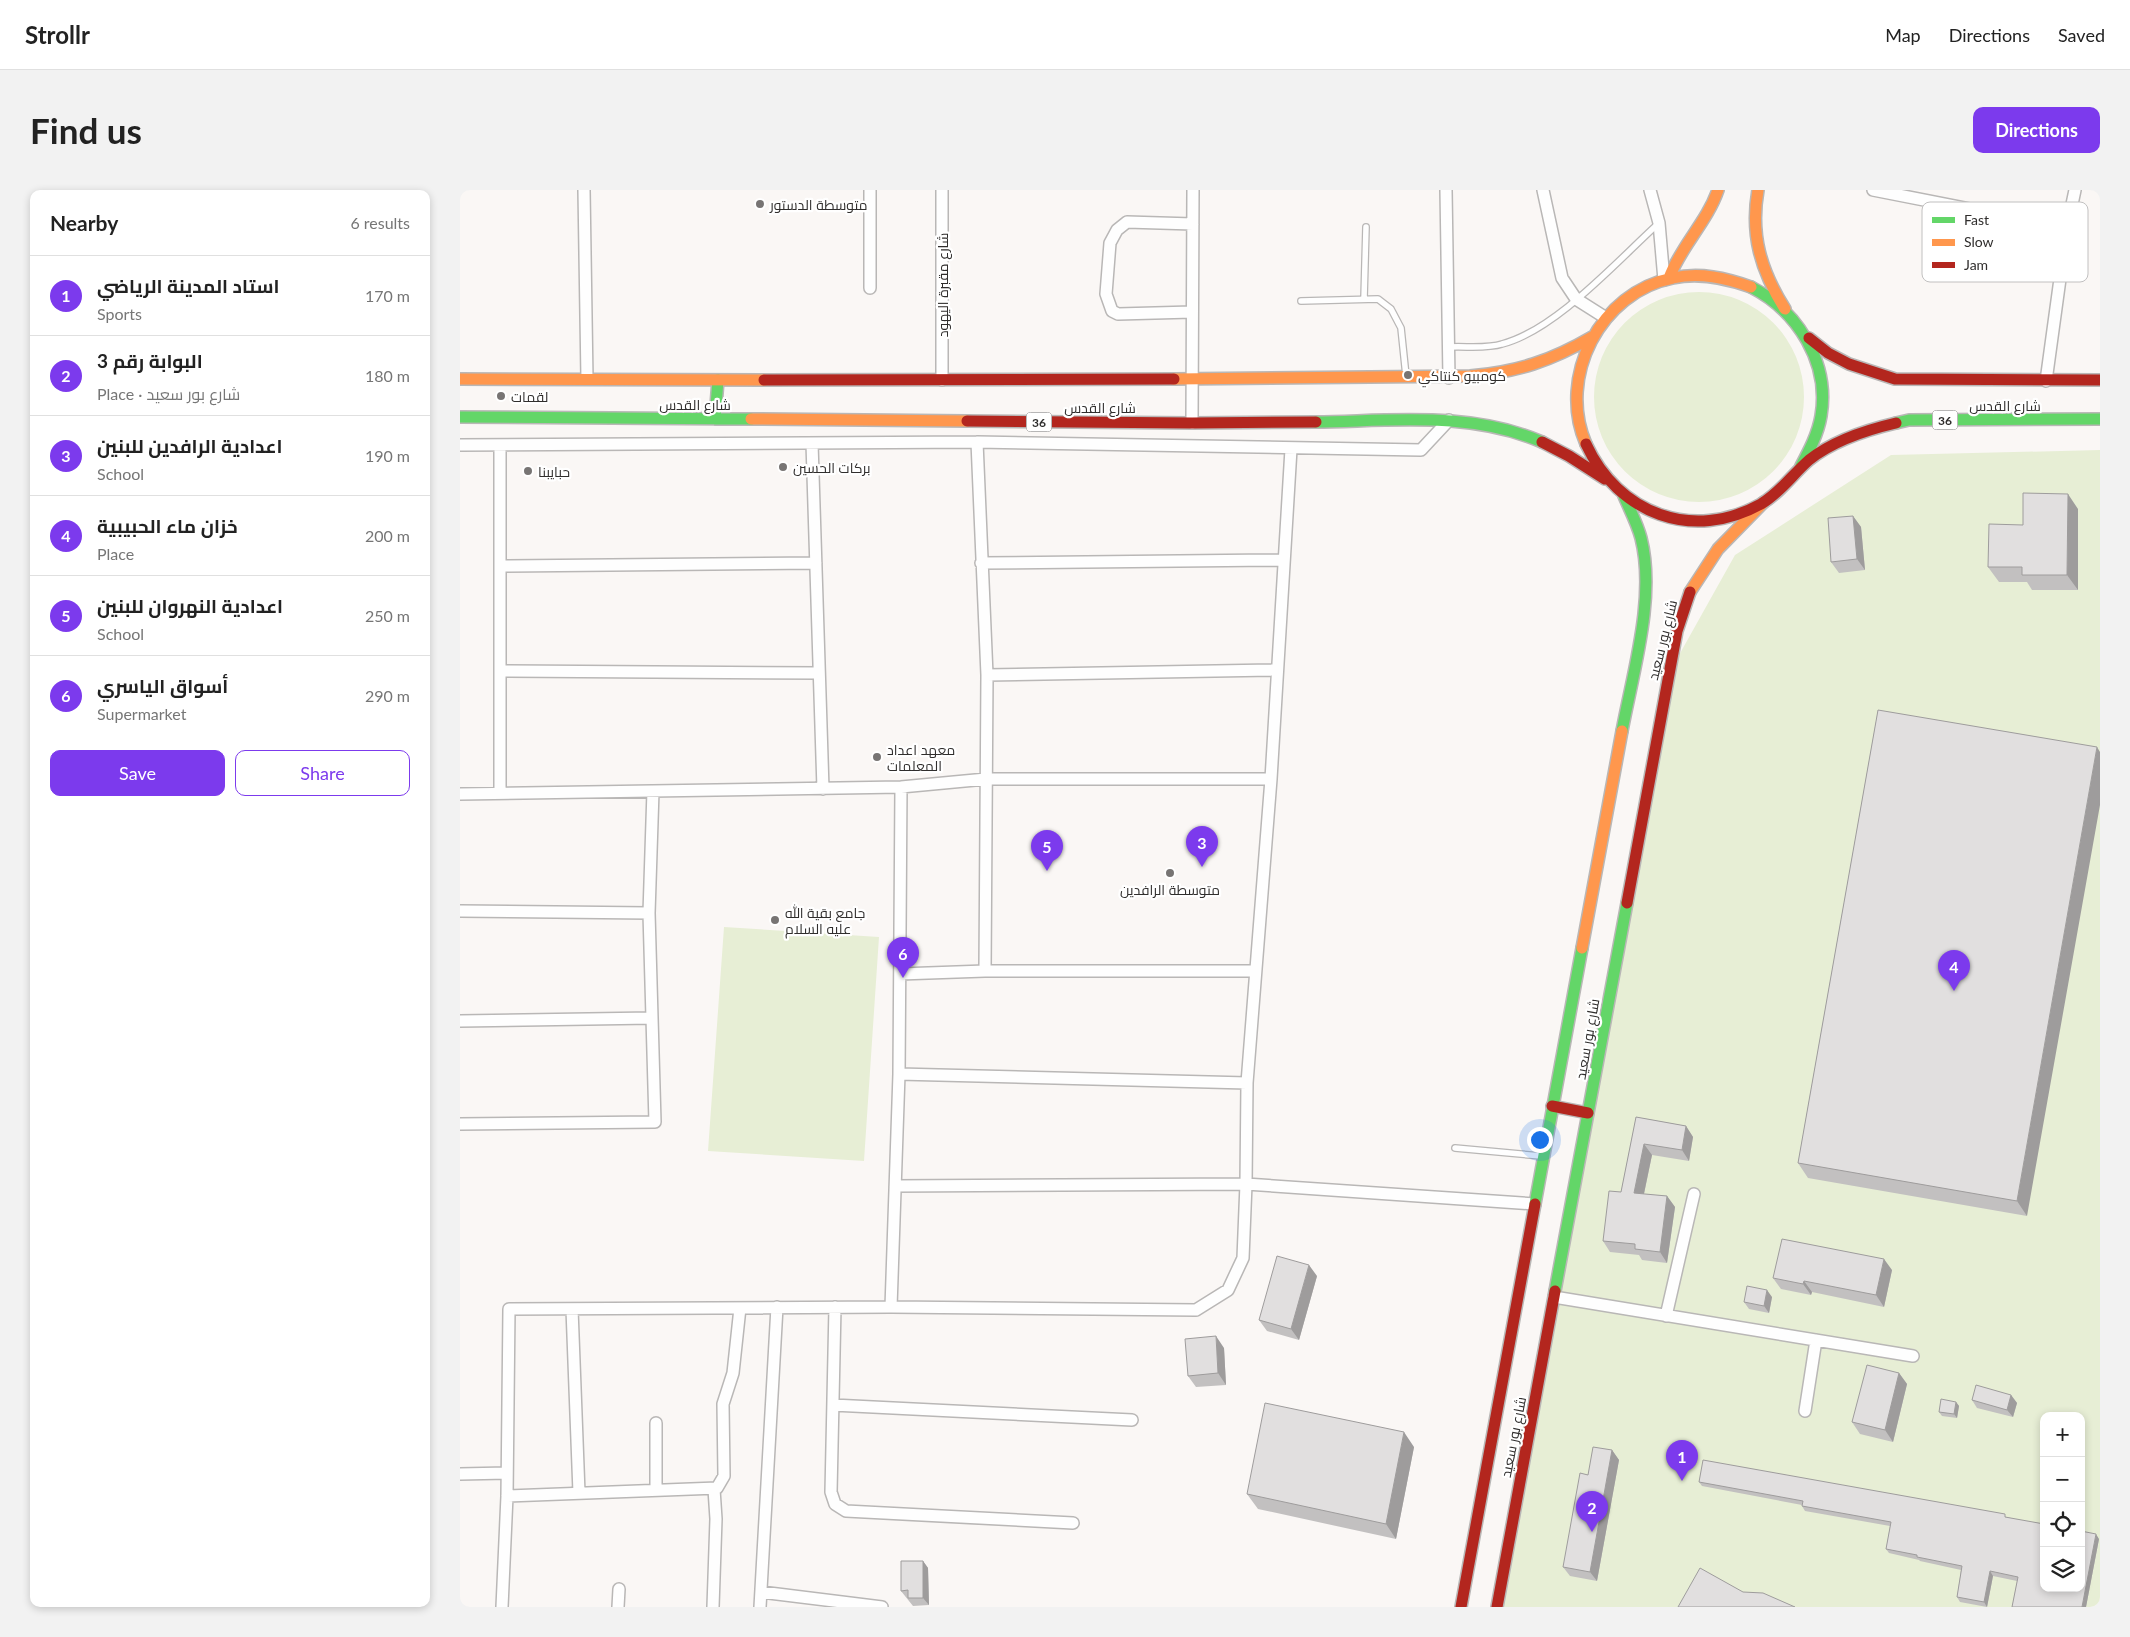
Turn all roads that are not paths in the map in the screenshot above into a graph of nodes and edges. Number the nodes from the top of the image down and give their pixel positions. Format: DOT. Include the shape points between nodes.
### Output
graph roads {
  1 [pos="584,190"];
  2 [pos="870,190"];
  3 [pos="942,190"];
  4 [pos="1193,190"];
  5 [pos="1446,190"];
  6 [pos="1543,190"];
  7 [pos="1650,190"];
  8 [pos="1718,190"];
  9 [pos="1758,190"];
  10 [pos="1873,190"];
  11 [pos="1917,195"];
  12 [pos="1949,202"];
  13 [pos="1659,223"];
  14 [pos="1193,224"];
  15 [pos="1366,227"];
  16 [pos="1666,279"];
  17 [pos="2060,282"];
  18 [pos="870,288"];
  19 [pos="1364,299"];
  20 [pos="1576,299"];
  21 [pos="1301,301"];
  22 [pos="1785,309"];
  23 [pos="1192,312"];
  24 [pos="1606,318"];
  25 [pos="1806,335"];
  26 [pos="1592,337"];
  27 [pos="1449,347"];
  28 [pos="1406,378"];
  29 [pos="1449,378"];
  30 [pos="460,379"];
  31 [pos="587,379"];
  32 [pos="718,380"];
  33 [pos="942,380"];
  34 [pos="1191,380"];
  35 [pos="2046,380"];
  36 [pos="2100,380"];
  37 [pos="460,418"];
  38 [pos="715,419"];
  39 [pos="2100,419"];
  40 [pos="1449,420"];
  41 [pos="1192,423"];
  42 [pos="977,442"];
  43 [pos="812,443"];
  44 [pos="460,445"];
  45 [pos="500,445"];
  46 [pos="1291,449"];
  47 [pos="1801,466"];
  48 [pos="1605,479"];
  49 [pos="1624,496"];
  50 [pos="1764,502"];
  51 [pos="1284,560"];
  52 [pos="816,563"];
  53 [pos="981,563"];
  54 [pos="500,566"];
  55 [pos="1276,670"];
  56 [pos="500,671"];
  57 [pos="819,673"];
  58 [pos="987,675"];
  59 [pos="986,779"];
  60 [pos="1271,779"];
  61 [pos="901,787"];
  62 [pos="823,789"];
  63 [pos="653,791"];
  64 [pos="500,793"];
  65 [pos="460,794"];
  66 [pos="460,911"];
  67 [pos="649,913"];
  68 [pos="984,970"];
  69 [pos="1255,971"];
  70 [pos="900,974"];
  71 [pos="652,1018"];
  72 [pos="460,1021"];
  73 [pos="899,1074"];
  74 [pos="1247,1083"];
  75 [pos="1552,1106"];
  76 [pos="1588,1113"];
  77 [pos="460,1124"];
  78 [pos="1455,1148"];
  79 [pos="1544,1156"];
  80 [pos="1246,1184"];
  81 [pos="894,1186"];
  82 [pos="1694,1194"];
  83 [pos="1535,1204"];
  84 [pos="1554,1297"];
  85 [pos="891,1306"];
  86 [pos="777,1307"];
  87 [pos="835,1307"];
  88 [pos="740,1308"];
  89 [pos="572,1309"];
  90 [pos="1666,1316"];
  91 [pos="1816,1340"];
  92 [pos="1913,1356"];
  93 [pos="833,1405"];
  94 [pos="1805,1411"];
  95 [pos="1132,1420"];
  96 [pos="656,1423"];
  97 [pos="460,1474"];
  98 [pos="507,1474"];
  99 [pos="714,1489"];
  100 [pos="656,1490"];
  101 [pos="579,1493"];
  102 [pos="507,1496"];
  103 [pos="1073,1523"];
  104 [pos="619,1589"];
  105 [pos="761,1592"];
  106 [pos="502,1607"];
  107 [pos="618,1607"];
  108 [pos="713,1607"];
  109 [pos="760,1607"];
  110 [pos="882,1607"];
  111 [pos="1461,1607"];
  112 [pos="1497,1607"];
  1 -- 31 [label="street"];
  2 -- 18 [label="street"];
  3 -- 33 [label="street, شارع مقبرة اليهود"];
  4 -- 14 [label="street"];
  5 -- 27 [label="street"];
  6 -- 20 [label="street" via="1562,278"];
  7 -- 13 [label="street"];
  8 -- 16 [label="main road" via="1702,224"];
  9 -- 22 [label="main road" via="1753,219 1758,253 1770,286"];
  10 -- 11 [label="street"];
  11 -- 12 [label="street"];
  13 -- 16 [label="street"];
  13 -- 20 [label="lane"];
  14 -- 23 [label="street"];
  14 -- 23 [label="street" via="1127,222 1110,243 1106,294 1112,311 1118,314"];
  15 -- 19 [label="lane"];
  16 -- 22 [label="main road" via="1693,275 1734,280 1765,293"];
  16 -- 24 [label="main road" via="1629,297"];
  17 -- 35 [label="street"];
  19 -- 21 [label="lane"];
  19 -- 28 [label="lane" via="1378,299 1391,309 1401,328"];
  20 -- 24 [label="street"];
  20 -- 27 [label="lane" via="1528,334 1501,345"];
  22 -- 25 [label="main road"];
  23 -- 34 [label="street"];
  24 -- 26 [label="main road"];
  25 -- 35 [label="main road, شارع القدس" via="1847,364 1878,376 1895,379"];
  25 -- 47 [label="main road" via="1817,360 1822,397 1814,442"];
  26 -- 29 [label="main road, شارع القدس" via="1530,367 1496,375"];
  26 -- 48 [label="main road" via="1580,365 1576,395 1578,425 1589,453"];
  27 -- 29 [label="street"];
  28 -- 29 [label="main road, شارع القدس"];
  28 -- 34 [label="main road, شارع القدس"];
  30 -- 31 [label="main road, شارع القدس"];
  31 -- 32 [label="main road, شارع القدس"];
  32 -- 33 [label="main road, شارع القدس"];
  32 -- 38 [label="main road"];
  33 -- 34 [label="main road, شارع القدس"];
  34 -- 41 [label="street"];
  35 -- 36 [label="main road, شارع القدس"];
  37 -- 38 [label="main road, شارع القدس / 36"];
  38 -- 41 [label="main road, شارع القدس / 36"];
  39 -- 47 [label="main road, شارع القدس / 36" via="1909,420 1852,436"];
  40 -- 41 [label="main road, شارع القدس / 36"];
  40 -- 46 [label="street" via="1421,450"];
  40 -- 48 [label="main road, شارع القدس / 36" via="1492,425 1532,436 1570,455"];
  42 -- 43 [label="street"];
  42 -- 46 [label="street"];
  42 -- 53 [label="street"];
  43 -- 45 [label="street"];
  43 -- 52 [label="street"];
  44 -- 45 [label="street"];
  45 -- 54 [label="street"];
  46 -- 51 [label="street"];
  47 -- 50 [label="main road"];
  48 -- 49 [label="main road"];
  49 -- 50 [label="main road" via="1649,511 1678,519 1708,521 1737,515"];
  49 -- 75 [label="main road, شارع بور سعيد" via="1638,526 1644,557 1643,609"];
  50 -- 76 [label="main road, شارع بور سعيد" via="1715,553 1684,606"];
  51 -- 53 [label="street"];
  51 -- 55 [label="street"];
  52 -- 54 [label="street"];
  52 -- 57 [label="street"];
  53 -- 58 [label="street"];
  54 -- 56 [label="street"];
  55 -- 58 [label="street"];
  55 -- 60 [label="street"];
  56 -- 57 [label="street"];
  56 -- 64 [label="street"];
  57 -- 62 [label="street"];
  58 -- 59 [label="street"];
  59 -- 60 [label="street"];
  59 -- 61 [label="street"];
  59 -- 68 [label="street"];
  60 -- 69 [label="street"];
  61 -- 62 [label="street"];
  61 -- 70 [label="street"];
  62 -- 63 [label="street"];
  63 -- 64 [label="street"];
  63 -- 67 [label="street"];
  64 -- 65 [label="street"];
  66 -- 67 [label="street"];
  67 -- 71 [label="street"];
  68 -- 69 [label="street"];
  68 -- 70 [label="street"];
  69 -- 74 [label="street"];
  70 -- 73 [label="street"];
  71 -- 72 [label="street"];
  71 -- 77 [label="street" via="655,1122"];
  73 -- 74 [label="street"];
  73 -- 81 [label="street"];
  74 -- 80 [label="street"];
  75 -- 76 [label="main road"];
  75 -- 79 [label="main road, شارع بور سعيد"];
  76 -- 84 [label="main road, شارع بور سعيد"];
  78 -- 79 [label="lane"];
  79 -- 83 [label="main road, شارع بور سعيد"];
  80 -- 81 [label="street"];
  80 -- 83 [label="street"];
  80 -- 85 [label="street" via="1243,1258 1228,1290 1196,1310"];
  81 -- 85 [label="street"];
  82 -- 90 [label="street"];
  83 -- 111 [label="main road, شارع بور سعيد"];
  84 -- 90 [label="street"];
  84 -- 112 [label="main road, شارع بور سعيد"];
  85 -- 87 [label="street"];
  86 -- 87 [label="street"];
  86 -- 88 [label="street"];
  86 -- 105 [label="street"];
  87 -- 93 [label="street"];
  88 -- 89 [label="street"];
  88 -- 99 [label="street" via="733,1373 723,1404 724,1476"];
  89 -- 98 [label="street" via="509,1309"];
  89 -- 101 [label="street"];
  90 -- 91 [label="street"];
  91 -- 92 [label="street"];
  91 -- 94 [label="street"];
  93 -- 95 [label="street"];
  93 -- 103 [label="street" via="831,1492 835,1504 846,1512"];
  96 -- 100 [label="street"];
  97 -- 98 [label="street"];
  98 -- 102 [label="street"];
  99 -- 100 [label="street"];
  99 -- 108 [label="street"];
  100 -- 101 [label="street"];
  101 -- 102 [label="street"];
  102 -- 106 [label="street"];
  104 -- 107 [label="street"];
  105 -- 109 [label="street"];
  105 -- 110 [label="street"];
}
